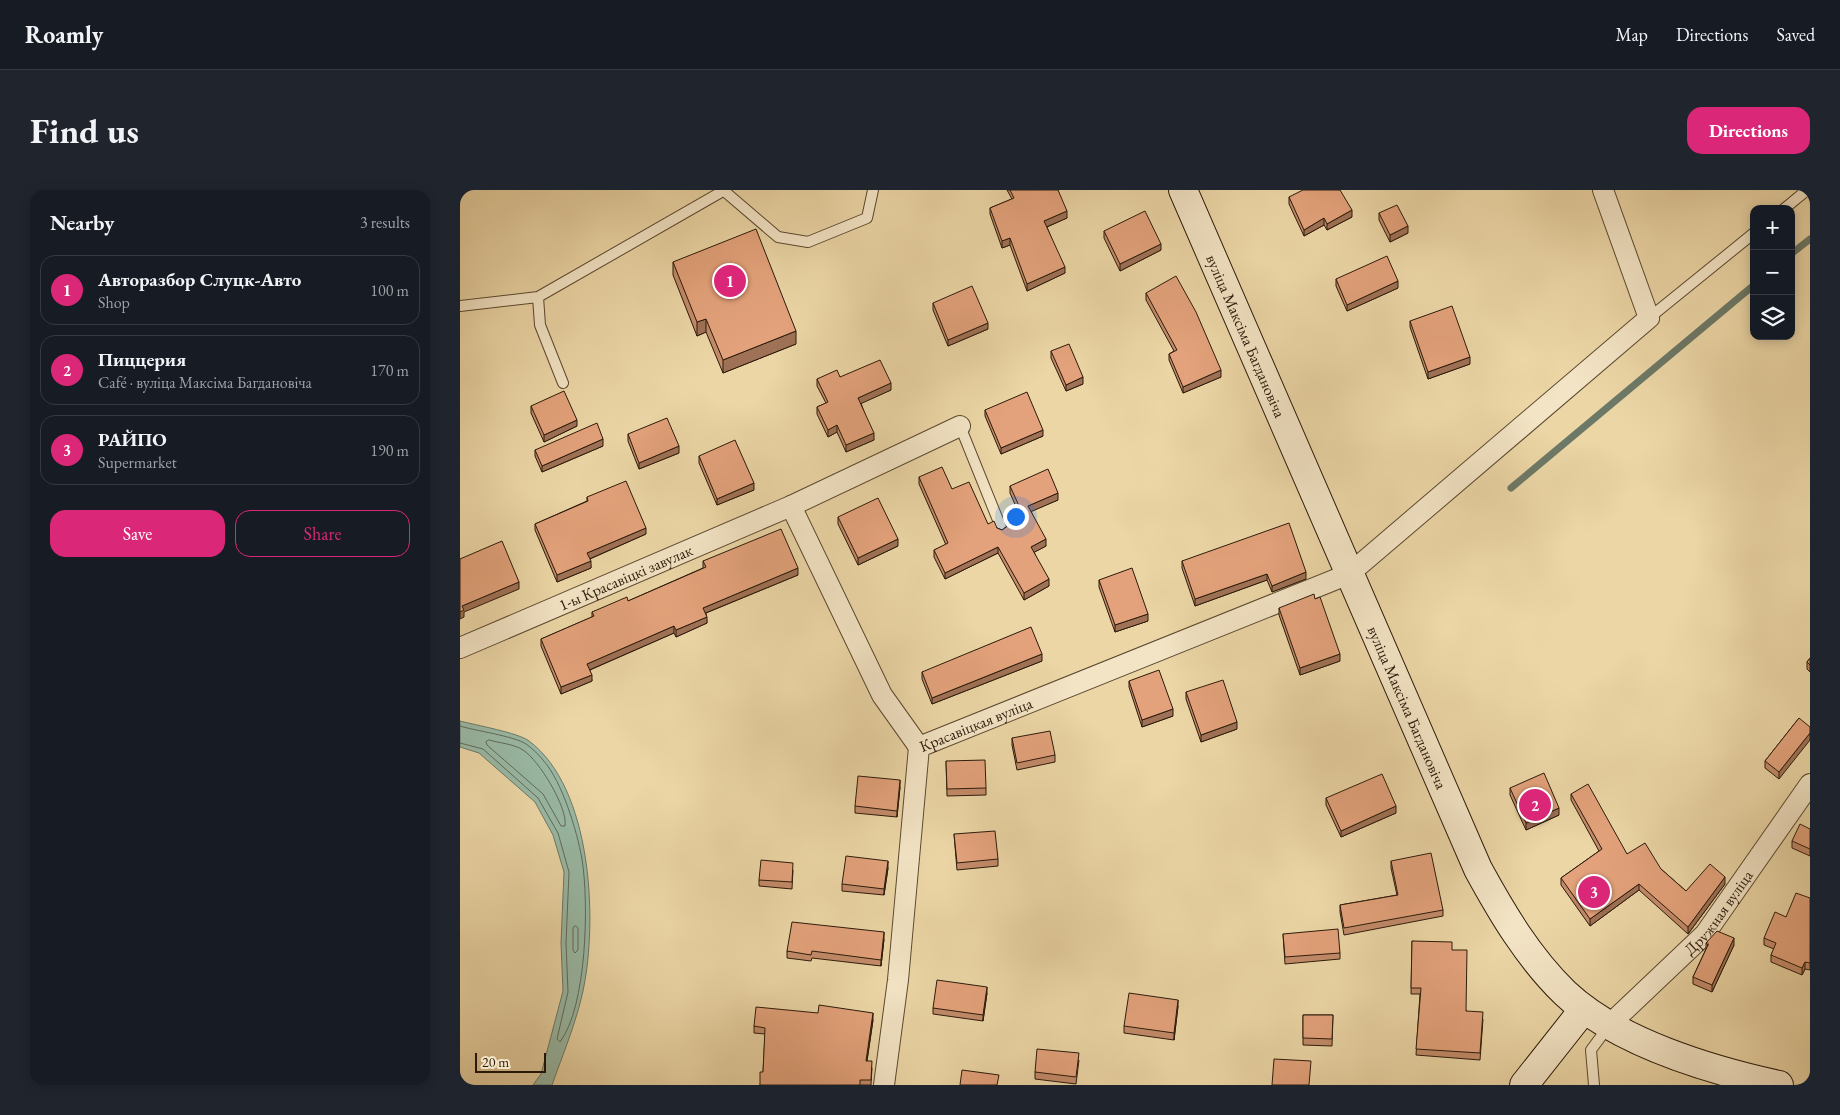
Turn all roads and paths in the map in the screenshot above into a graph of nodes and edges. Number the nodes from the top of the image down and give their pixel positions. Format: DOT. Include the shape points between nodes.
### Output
graph roads {
  1 [pos="723,190"];
  2 [pos="873,190"];
  3 [pos="1184,190"];
  4 [pos="1603,190"];
  5 [pos="1807,190"];
  6 [pos="1789,205"];
  7 [pos="1750,236"];
  8 [pos="538,296"];
  9 [pos="460,306"];
  10 [pos="1649,318"];
  11 [pos="563,383"];
  12 [pos="960,426"];
  13 [pos="791,506"];
  14 [pos="1002,530"];
  15 [pos="1349,574"];
  16 [pos="460,648"];
  17 [pos="918,747"];
  18 [pos="1810,784"];
  19 [pos="1584,1009"];
  20 [pos="1608,1026"];
  21 [pos="884,1085"];
  22 [pos="1524,1085"];
  23 [pos="1594,1085"];
  24 [pos="1779,1085"];
  1 -- 2 [label="lane" via="778,237 808,242 867,218"];
  1 -- 8 [label="lane"];
  3 -- 15 [label="main road, вуліца Максіма Багдановіча"];
  4 -- 10 [label="street"];
  5 -- 6 [label="lane"];
  7 -- 10 [label="lane"];
  8 -- 9 [label="lane"];
  8 -- 11 [label="lane" via="540,325"];
  10 -- 15 [label="street, Красавіцкая вуліца"];
  12 -- 13 [label="street, 1-ы Красавіцкі завулак"];
  12 -- 14 [label="lane"];
  13 -- 16 [label="street, 1-ы Красавіцкі завулак"];
  13 -- 17 [label="street" via="882,695"];
  15 -- 17 [label="street, Красавіцкая вуліца"];
  15 -- 19 [label="main road, вуліца Максіма Багдановіча" via="1478,869 1503,916 1536,960"];
  17 -- 21 [label="street, Красавіцкая вуліца" via="898,980"];
  18 -- 20 [label="street, Дружная вуліца" via="1705,934"];
  19 -- 20 [label="main road, вуліца Максіма Багдановіча"];
  19 -- 22 [label="main road"];
  20 -- 23 [label="lane" via="1591,1050"];
  20 -- 24 [label="main road, вуліца Максіма Багдановіча" via="1696,1062"];
}
